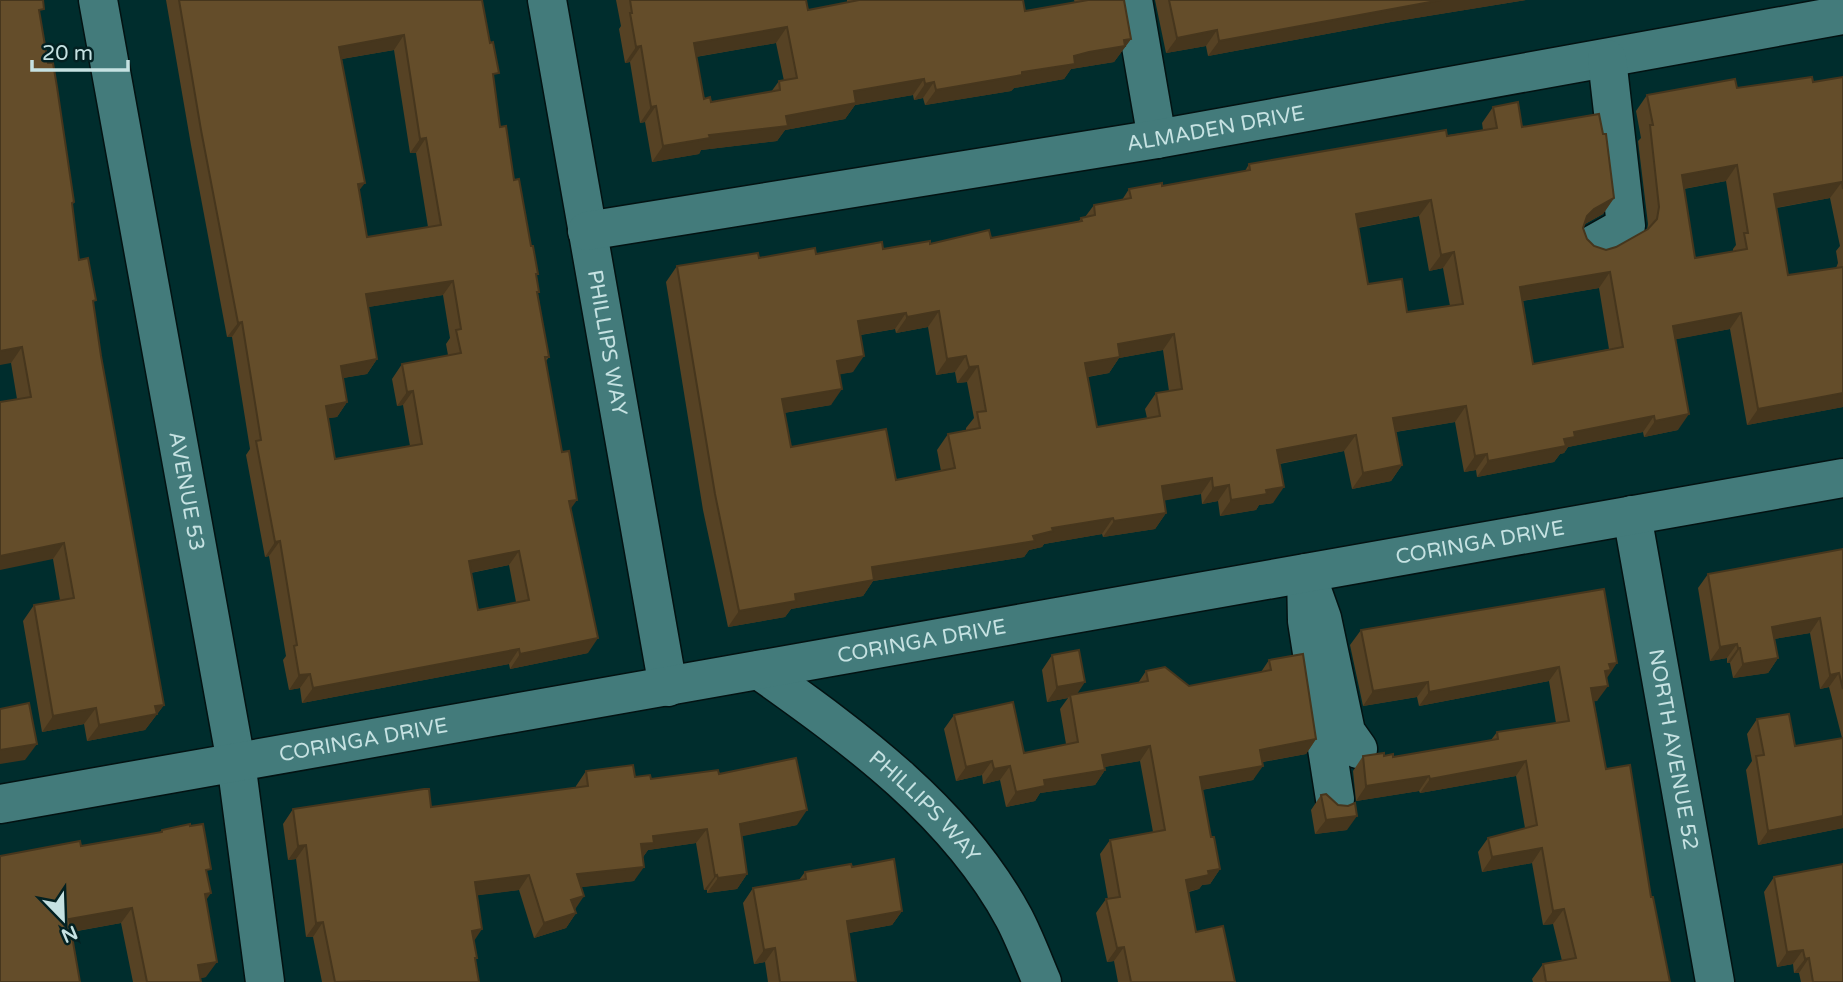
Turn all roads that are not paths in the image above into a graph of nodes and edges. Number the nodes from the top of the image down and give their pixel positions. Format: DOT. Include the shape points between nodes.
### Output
graph roads {
  1 [pos="98,0"];
  2 [pos="547,0"];
  3 [pos="1133,0"];
  4 [pos="1843,15"];
  5 [pos="1607,59"];
  6 [pos="1157,139"];
  7 [pos="587,231"];
  8 [pos="1594,244"];
  9 [pos="1843,478"];
  10 [pos="1632,515"];
  11 [pos="1306,573"];
  12 [pos="759,670"];
  13 [pos="668,687"];
  14 [pos="1358,749"];
  15 [pos="236,762"];
  16 [pos="1335,799"];
  17 [pos="0,804"];
  18 [pos="265,982"];
  19 [pos="1042,982"];
  20 [pos="1715,982"];
  1 -- 15 [label="street, AVENUE 53"];
  2 -- 7 [label="street, PHILLIPS WAY"];
  3 -- 6 [label="street"];
  4 -- 5 [label="street, ALMADEN DRIVE"];
  5 -- 6 [label="street, ALMADEN DRIVE"];
  5 -- 8 [label="street" via="1626,226"];
  6 -- 7 [label="street, ALMADEN DRIVE"];
  7 -- 13 [label="street, PHILLIPS WAY"];
  9 -- 10 [label="street, CORINGA DRIVE"];
  10 -- 11 [label="street, CORINGA DRIVE"];
  10 -- 20 [label="street, NORTH AVENUE 52"];
  11 -- 12 [label="street, CORINGA DRIVE"];
  11 -- 14 [label="street" via="1322,618 1346,732"];
  11 -- 16 [label="street" via="1307,621"];
  12 -- 13 [label="street, CORINGA DRIVE"];
  12 -- 19 [label="street, PHILLIPS WAY" via="867,751 936,811 1014,918"];
  13 -- 15 [label="street, CORINGA DRIVE"];
  15 -- 17 [label="street, CORINGA DRIVE"];
  15 -- 18 [label="street, AVENUE 53"];
}
